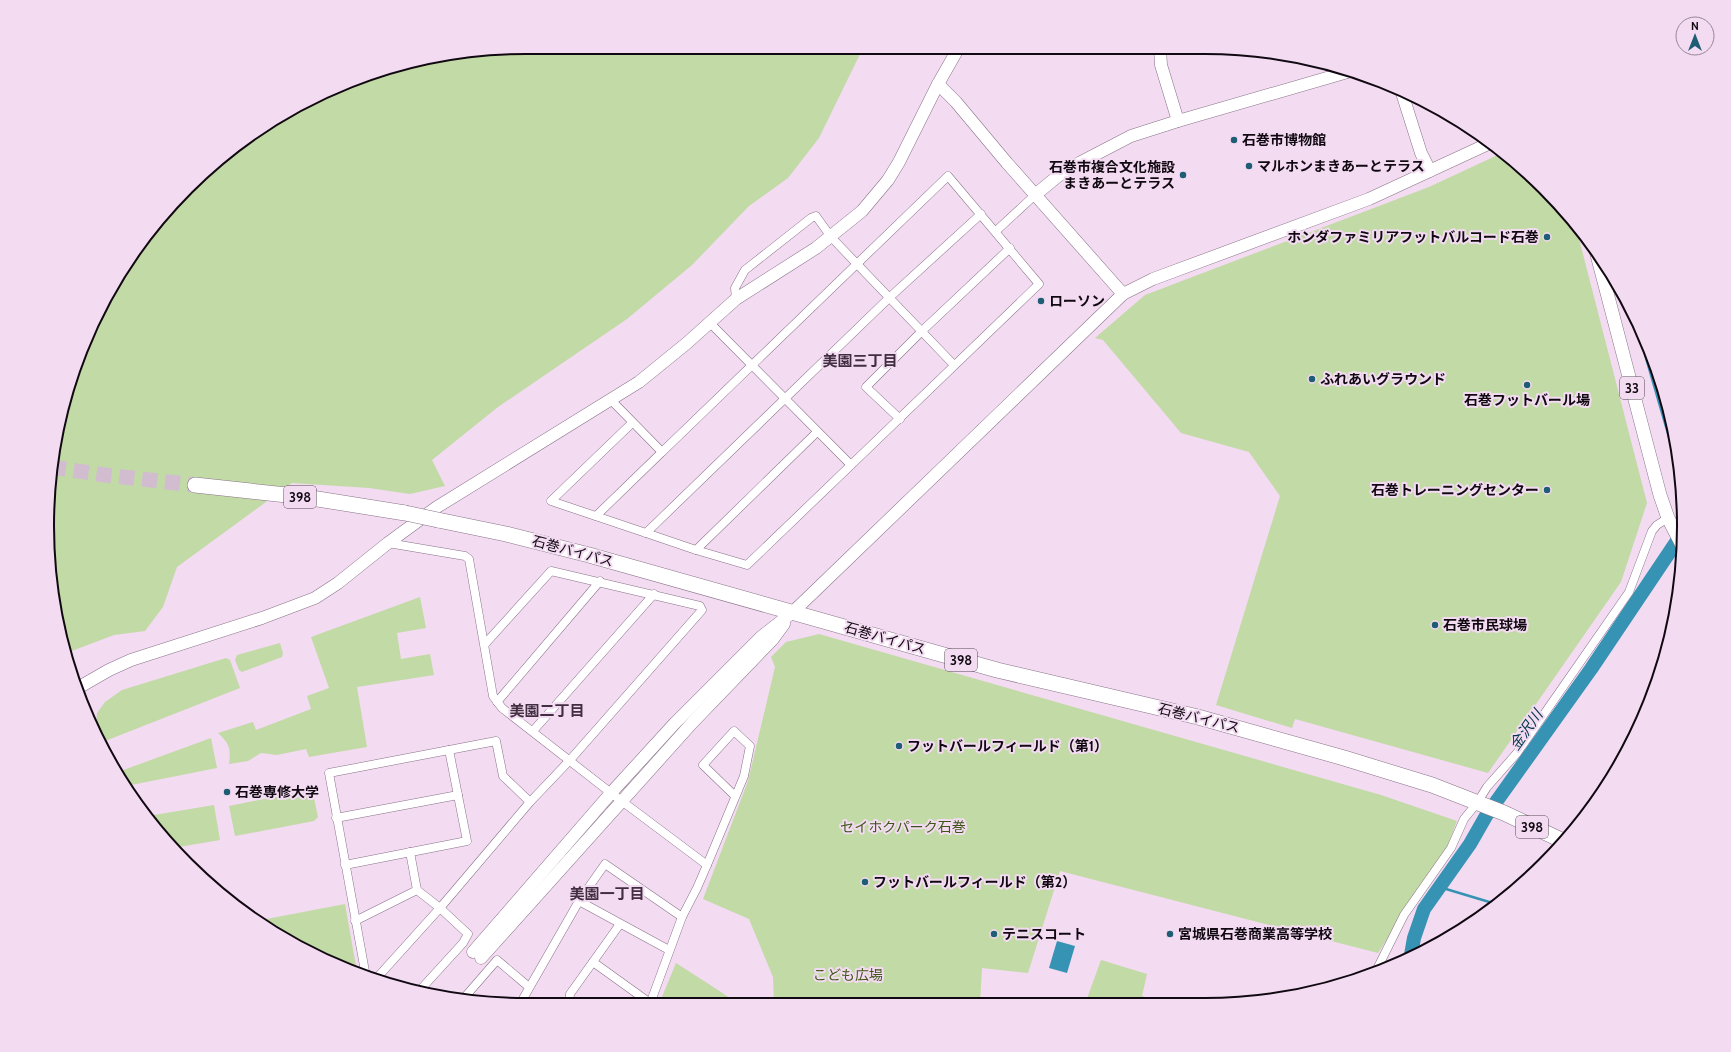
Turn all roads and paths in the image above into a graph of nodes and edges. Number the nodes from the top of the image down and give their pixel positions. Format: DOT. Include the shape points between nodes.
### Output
graph roads {
  1 [pos="950,54"];
  2 [pos="955,54"];
  3 [pos="1160,54"];
  4 [pos="950,63"];
  5 [pos="1340,74"];
  6 [pos="938,84"];
  7 [pos="1404,98"];
  8 [pos="1178,121"];
  9 [pos="1484,146"];
  10 [pos="1430,171"];
  11 [pos="1035,195"];
  12 [pos="981,214"];
  13 [pos="996,231"];
  14 [pos="831,237"];
  15 [pos="1010,248"];
  16 [pos="858,263"];
  17 [pos="1601,270"];
  18 [pos="1123,294"];
  19 [pos="890,297"];
  20 [pos="736,299"];
  21 [pos="710,323"];
  22 [pos="922,331"];
  23 [pos="753,365"];
  24 [pos="954,365"];
  25 [pos="786,398"];
  26 [pos="611,400"];
  27 [pos="900,418"];
  28 [pos="632,423"];
  29 [pos="817,432"];
  30 [pos="662,452"];
  31 [pos="851,465"];
  32 [pos="195,485"];
  33 [pos="596,516"];
  34 [pos="1670,521"];
  35 [pos="646,533"];
  36 [pos="1677,534"];
  37 [pos="388,543"];
  38 [pos="696,550"];
  39 [pos="600,581"];
  40 [pos="654,594"];
  41 [pos="793,612"];
  42 [pos="485,644"];
  43 [pos="82,686"];
  44 [pos="497,702"];
  45 [pos="533,731"];
  46 [pos="449,750"];
  47 [pos="570,760"];
  48 [pos="611,793"];
  49 [pos="458,795"];
  50 [pos="735,796"];
  51 [pos="622,801"];
  52 [pos="1480,801"];
  53 [pos="530,802"];
  54 [pos="336,818"];
  55 [pos="1558,839"];
  56 [pos="410,852"];
  57 [pos="345,865"];
  58 [pos="707,865"];
  59 [pos="417,890"];
  60 [pos="579,902"];
  61 [pos="440,908"];
  62 [pos="682,917"];
  63 [pos="355,921"];
  64 [pos="620,924"];
  65 [pos="463,943"];
  66 [pos="669,950"];
  67 [pos="477,955"];
  68 [pos="593,962"];
  69 [pos="1379,965"];
  70 [pos="491,967"];
  71 [pos="365,969"];
  72 [pos="380,975"];
  73 [pos="424,987"];
  74 [pos="529,987"];
  75 [pos="467,994"];
  76 [pos="523,998"];
  77 [pos="570,998"];
  78 [pos="643,998"];
  79 [pos="652,998"];
  1 -- 4 [label="street"];
  2 -- 4 [label="street"];
  3 -- 8 [label="street" via="1161,65"];
  4 -- 6 [label="street"];
  5 -- 8 [label="street"];
  6 -- 11 [label="street"];
  6 -- 14 [label="street" via="888,180 862,211"];
  7 -- 10 [label="street" via="1421,153"];
  8 -- 11 [label="street" via="1131,136 1106,148 1058,176"];
  9 -- 10 [label="street"];
  10 -- 18 [label="street" via="1361,201 1153,278"];
  11 -- 13 [label="street"];
  11 -- 18 [label="street"];
  12 -- 13 [label="street"];
  12 -- 16 [label="street" via="948,176"];
  12 -- 19 [label="street"];
  13 -- 15 [label="street"];
  14 -- 16 [label="street"];
  14 -- 20 [label="street"];
  14 -- 20 [label="street" via="816,216 811,218 745,270 735,288"];
  15 -- 22 [label="street"];
  15 -- 24 [label="street" via="1040,284"];
  16 -- 19 [label="street"];
  16 -- 23 [label="street"];
  17 -- 34 [label="main road, 33" via="1653,469"];
  18 -- 41 [label="street"];
  19 -- 22 [label="street"];
  19 -- 25 [label="street"];
  20 -- 21 [label="street"];
  21 -- 23 [label="street"];
  21 -- 26 [label="street" via="663,363"];
  22 -- 24 [label="street"];
  22 -- 27 [label="street" via="866,387"];
  23 -- 25 [label="street"];
  23 -- 30 [label="street"];
  24 -- 27 [label="street"];
  25 -- 29 [label="street"];
  25 -- 35 [label="street"];
  26 -- 28 [label="street"];
  26 -- 37 [label="street" via="437,507"];
  27 -- 31 [label="street"];
  28 -- 30 [label="street"];
  28 -- 33 [label="street" via="551,501"];
  29 -- 31 [label="street"];
  29 -- 38 [label="street"];
  30 -- 33 [label="street"];
  31 -- 38 [label="street" via="747,565"];
  32 -- 41 [label="highway, 石巻バイパス / 398, bridge" via="305,497 405,513 506,534"];
  33 -- 35 [label="street"];
  34 -- 36 [label="main road, 33"];
  34 -- 52 [label="street" via="1657,525 1652,531 1629,592 1517,753 1487,787"];
  35 -- 38 [label="street"];
  37 -- 42 [label="street" via="470,559"];
  37 -- 43 [label="street" via="315,598 262,618 131,660"];
  39 -- 40 [label="street"];
  39 -- 42 [label="street" via="551,571"];
  39 -- 44 [label="street"];
  40 -- 45 [label="street"];
  40 -- 47 [label="street" via="700,606 702,610"];
  41 -- 48 [label="street" via="761,637 675,723"];
  41 -- 51 [label="street" via="773,639"];
  41 -- 52 [label="highway, 石巻バイパス / 398" via="996,670 1198,717 1403,775"];
  42 -- 44 [label="street"];
  44 -- 45 [label="street"];
  45 -- 47 [label="street"];
  46 -- 49 [label="street"];
  46 -- 53 [label="street" via="496,741 503,776"];
  46 -- 54 [label="street" via="329,773"];
  47 -- 48 [label="street"];
  47 -- 53 [label="street"];
  48 -- 51 [label="street"];
  48 -- 67 [label="street"];
  49 -- 54 [label="street"];
  49 -- 56 [label="street" via="467,841"];
  50 -- 50 [label="street" via="703,765 734,731 750,746 744,776"];
  50 -- 58 [label="street"];
  51 -- 58 [label="street"];
  51 -- 67 [label="street"];
  52 -- 55 [label="highway, 石巻バイパス / 398"];
  52 -- 69 [label="street" via="1464,819 1448,853 1404,915"];
  53 -- 61 [label="street"];
  54 -- 57 [label="street"];
  56 -- 57 [label="street"];
  56 -- 59 [label="street"];
  57 -- 63 [label="street"];
  58 -- 62 [label="street"];
  59 -- 61 [label="street"];
  59 -- 63 [label="street"];
  60 -- 62 [label="street" via="605,864"];
  60 -- 64 [label="street"];
  60 -- 74 [label="street"];
  61 -- 65 [label="street" via="468,934"];
  61 -- 72 [label="street"];
  62 -- 66 [label="street"];
  63 -- 71 [label="street"];
  64 -- 66 [label="street"];
  64 -- 68 [label="street"];
  65 -- 67 [label="street"];
  65 -- 73 [label="street"];
  66 -- 79 [label="street"];
  67 -- 70 [label="street"];
  68 -- 77 [label="street"];
  68 -- 78 [label="street"];
  70 -- 74 [label="street" via="497,960"];
  70 -- 75 [label="street"];
  74 -- 76 [label="street"];
}
